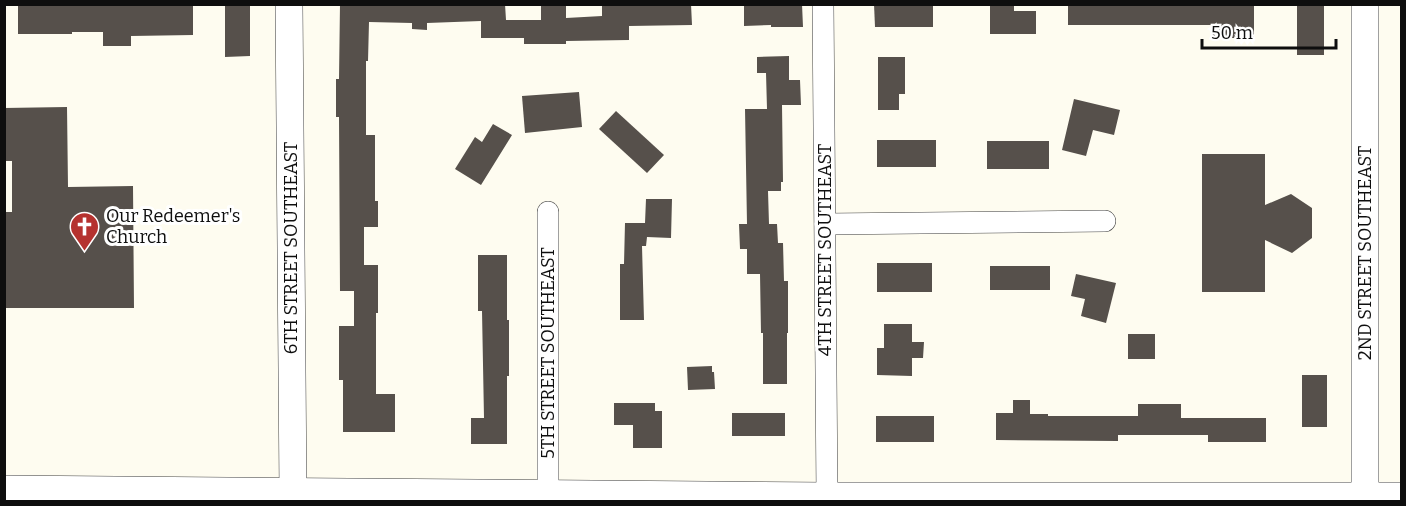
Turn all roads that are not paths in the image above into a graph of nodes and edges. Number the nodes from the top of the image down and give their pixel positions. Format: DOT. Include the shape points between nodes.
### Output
graph roads {
  1 [pos="289,4"];
  2 [pos="823,4"];
  3 [pos="1365,4"];
  4 [pos="548,212"];
  5 [pos="1106,221"];
  6 [pos="825,224"];
  7 [pos="4,489"];
  8 [pos="293,492"];
  9 [pos="548,494"];
  10 [pos="827,496"];
  11 [pos="1401,496"];
  12 [pos="1365,499"];
  1 -- 8 [label="street, 6TH STREET SOUTHEAST"];
  2 -- 6 [label="street, 4TH STREET SOUTHEAST"];
  3 -- 12 [label="street, 2ND STREET SOUTHEAST"];
  4 -- 9 [label="street, 5TH STREET SOUTHEAST"];
  5 -- 6 [label="street"];
  6 -- 10 [label="street, 4TH STREET SOUTHEAST"];
  7 -- 8 [label="street"];
  8 -- 9 [label="street"];
  9 -- 10 [label="street"];
  10 -- 12 [label="street"];
  11 -- 12 [label="street"];
}
